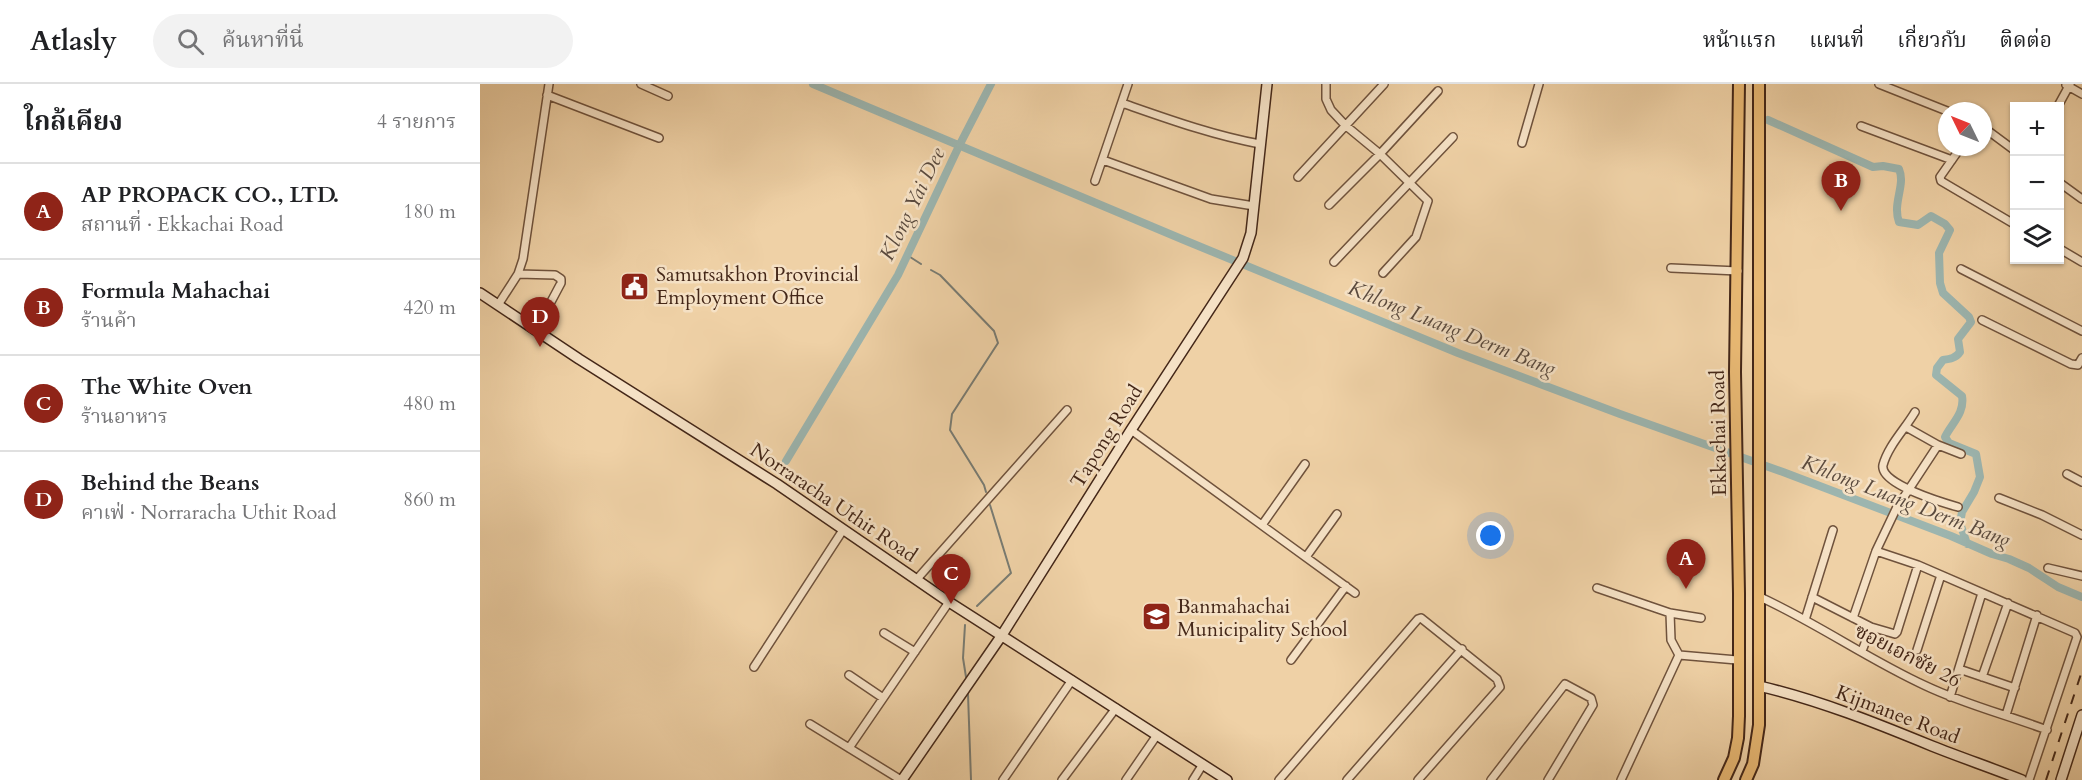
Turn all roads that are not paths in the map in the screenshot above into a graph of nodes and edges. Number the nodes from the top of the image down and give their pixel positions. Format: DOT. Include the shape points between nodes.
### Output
graph roads {
  1 [pos="549,84"];
  2 [pos="641,84"];
  3 [pos="1128,84"];
  4 [pos="1267,84"];
  5 [pos="1326,84"];
  6 [pos="1384,84"];
  7 [pos="1539,84"];
  8 [pos="1739,84"];
  9 [pos="1760,84"];
  10 [pos="1879,84"];
  11 [pos="2068,85"];
  12 [pos="1438,91"];
  13 [pos="2082,94"];
  14 [pos="547,95"];
  15 [pos="668,96"];
  16 [pos="2060,102"];
  17 [pos="1122,103"];
  18 [pos="1938,107"];
  19 [pos="1345,125"];
  20 [pos="1861,126"];
  21 [pos="1992,134"];
  22 [pos="1453,137"];
  23 [pos="659,138"];
  24 [pos="1522,143"];
  25 [pos="1260,144"];
  26 [pos="2010,147"];
  27 [pos="1380,154"];
  28 [pos="1955,156"];
  29 [pos="1103,160"];
  30 [pos="1952,160"];
  31 [pos="1298,177"];
  32 [pos="1095,181"];
  33 [pos="1409,182"];
  34 [pos="2064,186"];
  35 [pos="2082,199"];
  36 [pos="1329,205"];
  37 [pos="1254,206"];
  38 [pos="2010,222"];
  39 [pos="2064,251"];
  40 [pos="1334,262"];
  41 [pos="2082,262"];
  42 [pos="1671,268"];
  43 [pos="1961,269"];
  44 [pos="1738,271"];
  45 [pos="1383,273"];
  46 [pos="518,274"];
  47 [pos="480,293"];
  48 [pos="498,305"];
  49 [pos="1982,320"];
  50 [pos="536,330"];
  51 [pos="2082,331"];
  52 [pos="2082,358"];
  53 [pos="1067,410"];
  54 [pos="1915,412"];
  55 [pos="1906,427"];
  56 [pos="1131,430"];
  57 [pos="1938,445"];
  58 [pos="1961,454"];
  59 [pos="1305,464"];
  60 [pos="2067,474"];
  61 [pos="2082,482"];
  62 [pos="1910,489"];
  63 [pos="1999,498"];
  64 [pos="1958,507"];
  65 [pos="1337,514"];
  66 [pos="1262,525"];
  67 [pos="843,530"];
  68 [pos="1833,530"];
  69 [pos="2082,535"];
  70 [pos="1876,551"];
  71 [pos="1306,557"];
  72 [pos="1918,565"];
  73 [pos="2048,568"];
  74 [pos="1941,575"];
  75 [pos="2082,576"];
  76 [pos="917,579"];
  77 [pos="1346,586"];
  78 [pos="1597,588"];
  79 [pos="1355,593"];
  80 [pos="1982,593"];
  81 [pos="1760,597"];
  82 [pos="1812,597"];
  83 [pos="949,602"];
  84 [pos="2008,603"];
  85 [pos="1670,613"];
  86 [pos="2037,615"];
  87 [pos="1701,618"];
  88 [pos="1853,618"];
  89 [pos="1805,620"];
  90 [pos="1870,627"];
  91 [pos="884,633"];
  92 [pos="1002,635"];
  93 [pos="1462,649"];
  94 [pos="1917,650"];
  95 [pos="1862,651"];
  96 [pos="915,652"];
  97 [pos="1679,655"];
  98 [pos="1292,660"];
  99 [pos="1737,660"];
  100 [pos="754,667"];
  101 [pos="1959,669"];
  102 [pos="849,675"];
  103 [pos="1982,677"];
  104 [pos="1072,680"];
  105 [pos="1738,681"];
  106 [pos="1759,686"];
  107 [pos="2015,688"];
  108 [pos="1950,697"];
  109 [pos="884,698"];
  110 [pos="1116,708"];
  111 [pos="2006,715"];
  112 [pos="2082,715"];
  113 [pos="810,724"];
  114 [pos="2047,730"];
  115 [pos="1157,735"];
  116 [pos="2078,742"];
  117 [pos="849,748"];
  118 [pos="1203,765"];
  119 [pos="902,780"];
  120 [pos="1003,780"];
  121 [pos="1062,780"];
  122 [pos="1126,780"];
  123 [pos="1192,780"];
  124 [pos="1227,780"];
  125 [pos="1279,780"];
  126 [pos="1347,780"];
  127 [pos="1418,780"];
  128 [pos="1491,780"];
  129 [pos="1548,780"];
  130 [pos="1621,780"];
  131 [pos="1724,780"];
  132 [pos="1746,780"];
  133 [pos="2022,780"];
  134 [pos="2029,780"];
  135 [pos="2061,780"];
  1 -- 14 [label="street"];
  2 -- 15 [label="street"];
  3 -- 17 [label="street"];
  4 -- 25 [label="main road, Tapong Road"];
  5 -- 19 [label="street" via="1328,104"];
  6 -- 19 [label="street"];
  7 -- 24 [label="street"];
  8 -- 44 [label="main road, Ekkachai Road"];
  9 -- 81 [label="main road"];
  10 -- 18 [label="street"];
  11 -- 13 [label="street"];
  11 -- 16 [label="street"];
  12 -- 27 [label="street"];
  14 -- 23 [label="street"];
  14 -- 46 [label="street"];
  17 -- 25 [label="street" via="1191,128"];
  17 -- 29 [label="street"];
  19 -- 27 [label="street"];
  19 -- 31 [label="street"];
  20 -- 30 [label="street"];
  21 -- 26 [label="street"];
  22 -- 33 [label="street"];
  25 -- 37 [label="main road, Tapong Road"];
  27 -- 33 [label="street"];
  27 -- 36 [label="street"];
  28 -- 30 [label="street"];
  29 -- 32 [label="street"];
  29 -- 37 [label="street" via="1211,199"];
  30 -- 38 [label="street" via="1941,181"];
  33 -- 40 [label="street"];
  33 -- 45 [label="street" via="1427,198 1428,205 1416,237"];
  34 -- 35 [label="street"];
  37 -- 56 [label="main road, Tapong Road" via="1243,258"];
  39 -- 41 [label="street"];
  42 -- 44 [label="street"];
  43 -- 51 [label="street"];
  44 -- 99 [label="main road, Ekkachai Road"];
  46 -- 48 [label="street"];
  46 -- 50 [label="street" via="555,275 561,279"];
  47 -- 48 [label="main road, Norraracha Uthit Road"];
  48 -- 50 [label="main road, Norraracha Uthit Road"];
  49 -- 52 [label="street" via="2071,364 2078,365"];
  50 -- 67 [label="main road, Norraracha Uthit Road"];
  53 -- 76 [label="street"];
  54 -- 55 [label="street"];
  55 -- 57 [label="street"];
  55 -- 62 [label="street" via="1883,468 1888,477"];
  56 -- 66 [label="street"];
  56 -- 92 [label="main road, Tapong Road"];
  57 -- 58 [label="street"];
  57 -- 62 [label="street"];
  59 -- 66 [label="street"];
  60 -- 61 [label="street"];
  62 -- 64 [label="street"];
  62 -- 70 [label="street"];
  63 -- 69 [label="street"];
  65 -- 71 [label="street"];
  66 -- 71 [label="street"];
  67 -- 76 [label="main road, Norraracha Uthit Road"];
  67 -- 100 [label="street"];
  68 -- 82 [label="street"];
  70 -- 72 [label="street"];
  70 -- 88 [label="street"];
  71 -- 77 [label="street"];
  72 -- 74 [label="street"];
  72 -- 90 [label="street" via="1898,632"];
  73 -- 75 [label="street"];
  74 -- 80 [label="street"];
  74 -- 94 [label="street"];
  76 -- 83 [label="main road, Norraracha Uthit Road"];
  77 -- 79 [label="street"];
  77 -- 98 [label="street"];
  78 -- 85 [label="street"];
  80 -- 84 [label="street"];
  80 -- 101 [label="street"];
  81 -- 89 [label="street, ซอยเอกชัย 26"];
  81 -- 106 [label="main road"];
  82 -- 88 [label="street"];
  82 -- 89 [label="street"];
  83 -- 92 [label="main road, Norraracha Uthit Road"];
  83 -- 96 [label="street"];
  84 -- 86 [label="street"];
  84 -- 103 [label="street"];
  85 -- 87 [label="street"];
  85 -- 97 [label="street" via="1671,640"];
  86 -- 107 [label="street"];
  86 -- 114 [label="street" via="2074,632 2077,638"];
  88 -- 90 [label="street"];
  89 -- 95 [label="street, ซอยเอกชัย 26"];
  90 -- 95 [label="street"];
  91 -- 96 [label="street"];
  92 -- 104 [label="main road, Norraracha Uthit Road"];
  92 -- 119 [label="main road, Tapong Road"];
  93 -- 125 [label="street" via="1419,618"];
  93 -- 126 [label="street"];
  93 -- 127 [label="street" via="1497,679 1500,687"];
  95 -- 108 [label="street, ซอยเอกชัย 26"];
  96 -- 109 [label="street"];
  97 -- 99 [label="street"];
  97 -- 130 [label="street"];
  99 -- 105 [label="main road, Ekkachai Road"];
  101 -- 103 [label="street"];
  101 -- 108 [label="street"];
  102 -- 109 [label="street"];
  103 -- 107 [label="street"];
  104 -- 110 [label="main road, Norraracha Uthit Road"];
  104 -- 120 [label="street"];
  105 -- 106 [label="main road"];
  105 -- 131 [label="main road, Ekkachai Road" via="1738,738"];
  106 -- 132 [label="main road" via="1757,744"];
  106 -- 133 [label="main road, Kijmanee Road" via="1876,722"];
  107 -- 111 [label="street"];
  108 -- 111 [label="street, ซอยเอกชัย 26"];
  109 -- 117 [label="street"];
  110 -- 115 [label="main road, Norraracha Uthit Road"];
  110 -- 121 [label="street"];
  111 -- 114 [label="street, ซอยเอกชัย 26"];
  112 -- 116 [label="main road"];
  113 -- 117 [label="street"];
  114 -- 134 [label="street"];
  115 -- 118 [label="main road, Norraracha Uthit Road"];
  115 -- 122 [label="street"];
  116 -- 135 [label="main road"];
  117 -- 119 [label="street"];
  118 -- 123 [label="street"];
  118 -- 124 [label="main road, Norraracha Uthit Road"];
  128 -- 129 [label="street" via="1567,684 1591,698 1593,705"];
}
